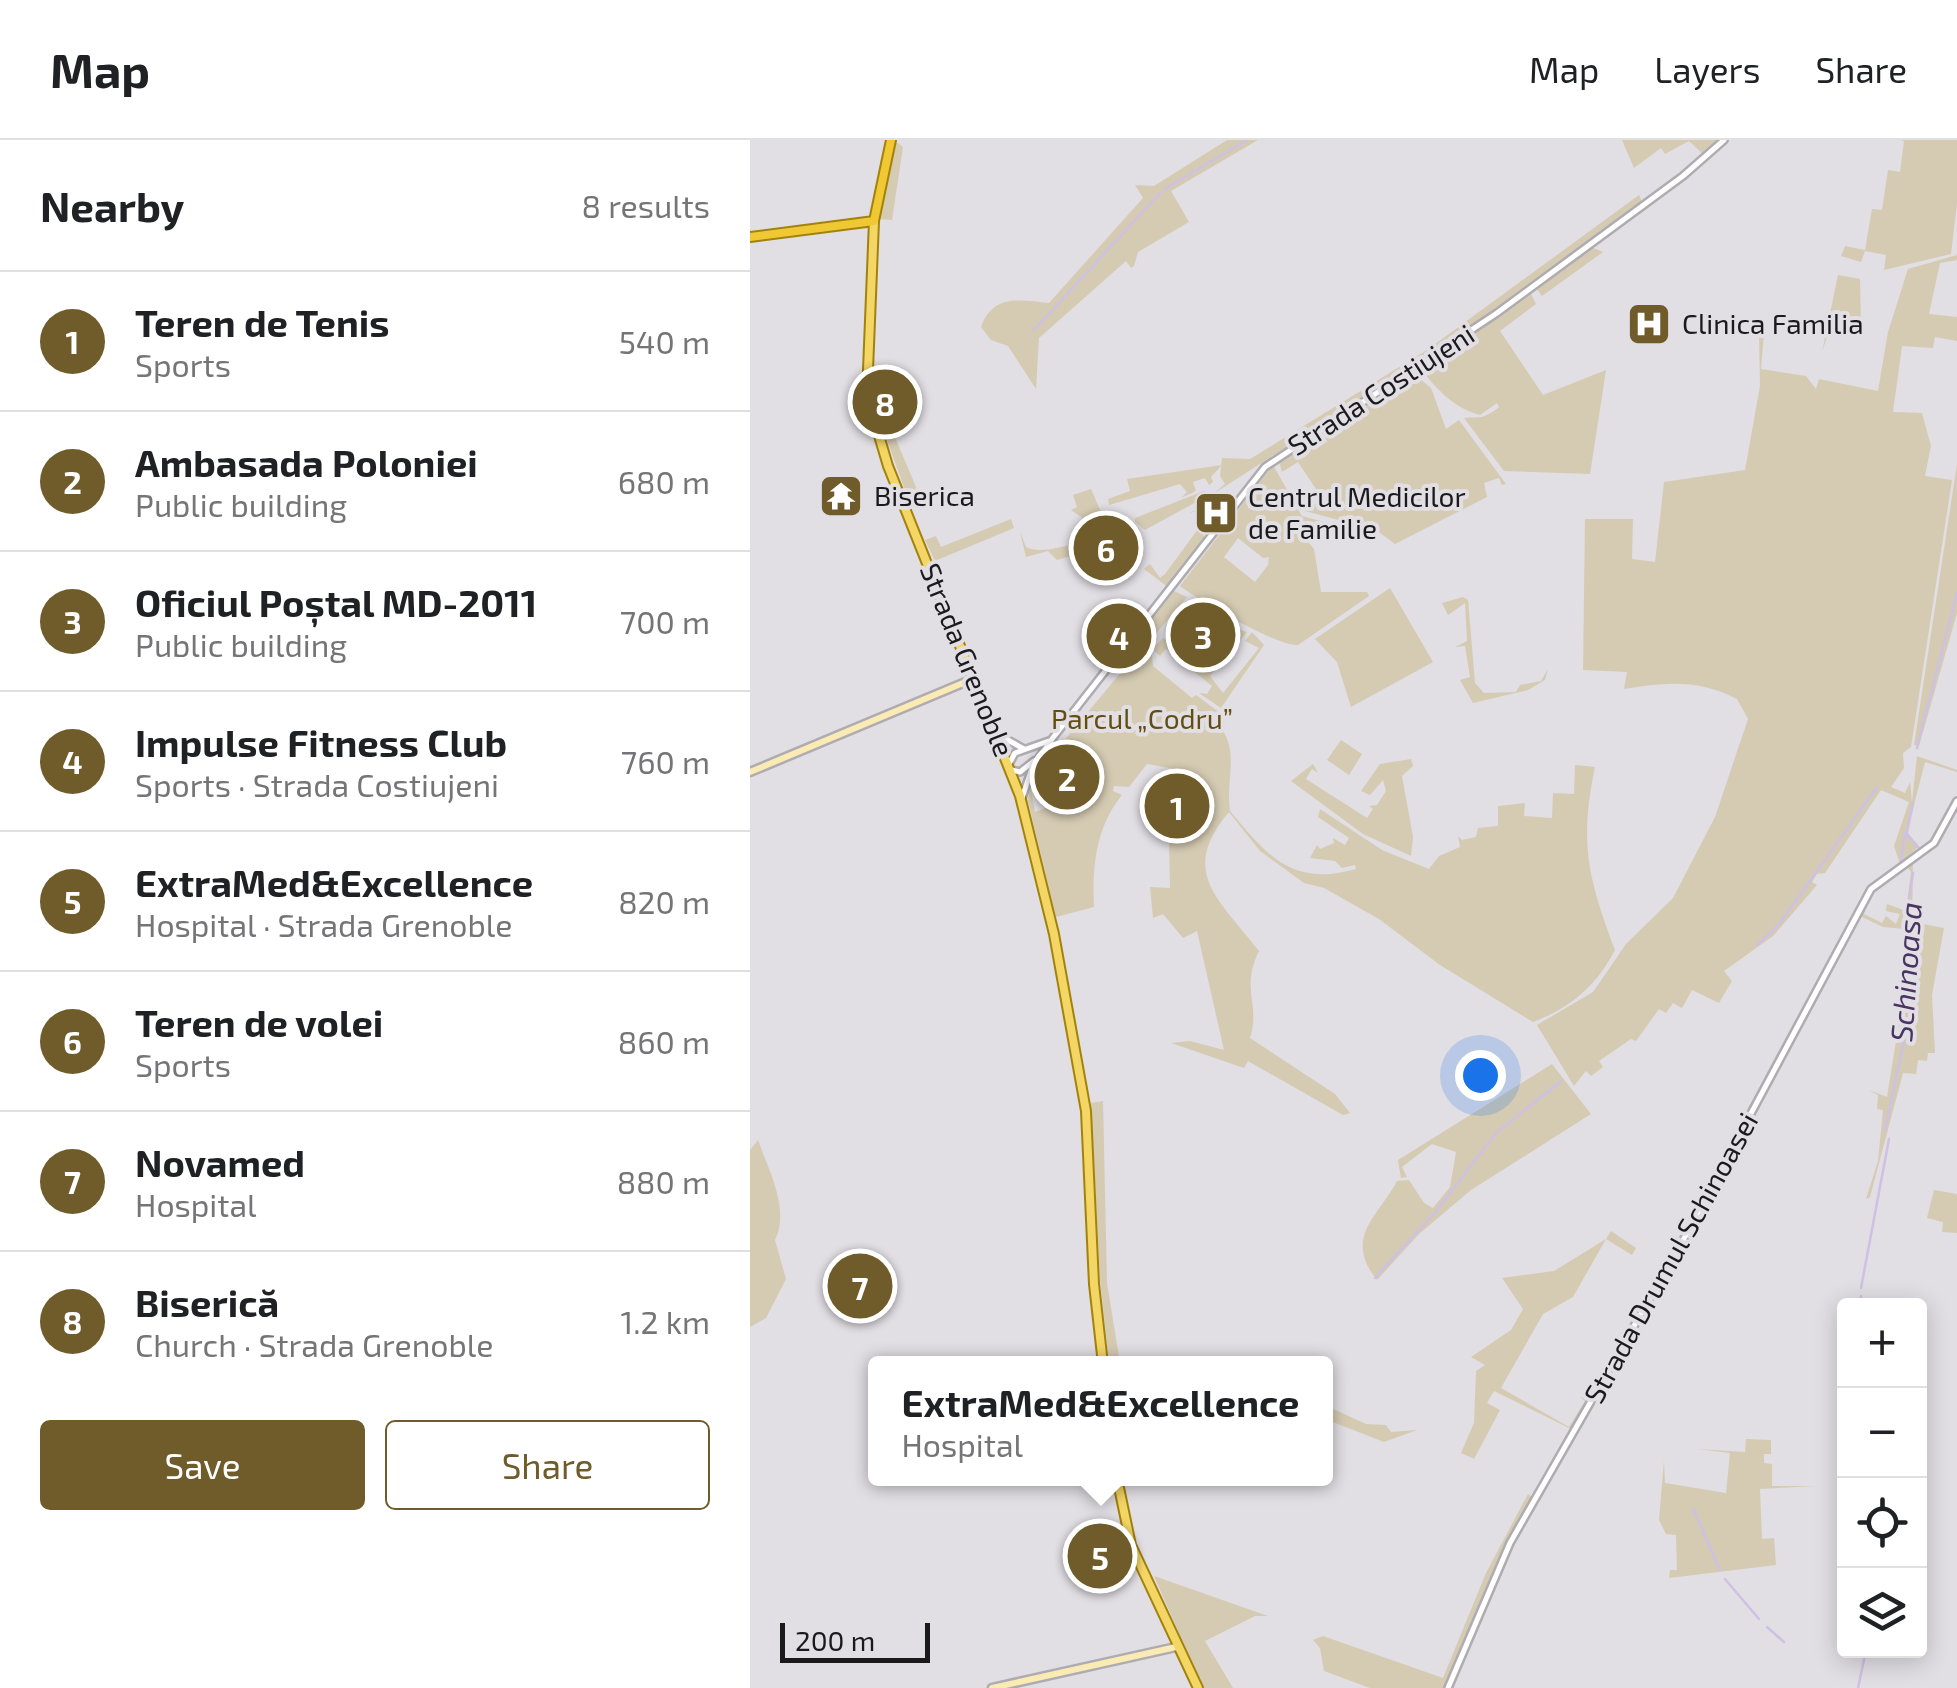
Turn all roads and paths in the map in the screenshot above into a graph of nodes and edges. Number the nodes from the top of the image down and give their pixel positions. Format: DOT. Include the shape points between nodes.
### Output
graph roads {
  1 [pos="891,140"];
  2 [pos="1724,140"];
  3 [pos="874,220"];
  4 [pos="750,237"];
  5 [pos="976,678"];
  6 [pos="999,735"];
  7 [pos="1052,739"];
  8 [pos="1030,750"];
  9 [pos="1040,756"];
  10 [pos="1032,762"];
  11 [pos="1011,766"];
  12 [pos="750,772"];
  13 [pos="1957,801"];
  14 [pos="1022,802"];
  15 [pos="1102,1356"];
  16 [pos="1118,1486"];
  17 [pos="1176,1648"];
  18 [pos="992,1688"];
  19 [pos="1198,1688"];
  20 [pos="1448,1688"];
  1 -- 3 [label="highway, Strada Grenoble"];
  2 -- 7 [label="street, Strada Costiujeni" via="1497,313 1268,465"];
  3 -- 4 [label="highway"];
  3 -- 5 [label="main road, Strada Grenoble" via="865,353 870,410"];
  5 -- 6 [label="main road, Strada Grenoble"];
  5 -- 12 [label="main road"];
  6 -- 8 [label="street"];
  6 -- 11 [label="main road, Strada Grenoble"];
  7 -- 8 [label="street, Strada Costiujeni"];
  7 -- 9 [label="street, Strada Costiujeni"];
  8 -- 10 [label="street"];
  8 -- 11 [label="street, Strada Costiujeni" via="1016,753"];
  9 -- 10 [label="street"];
  9 -- 14 [label="street, Strada Costiujeni"];
  10 -- 11 [label="street" via="1020,772"];
  11 -- 14 [label="main road, Strada Grenoble"];
  13 -- 20 [label="street, Strada Drumul Schinoasei" via="1940,836 1874,885 1864,901 1686,1235 1510,1543"];
  14 -- 15 [label="main road, Strada Grenoble" via="1086,1111"];
  16 -- 17 [label="main road" via="1124,1525"];
  17 -- 18 [label="main road"];
  17 -- 19 [label="main road"];
}
